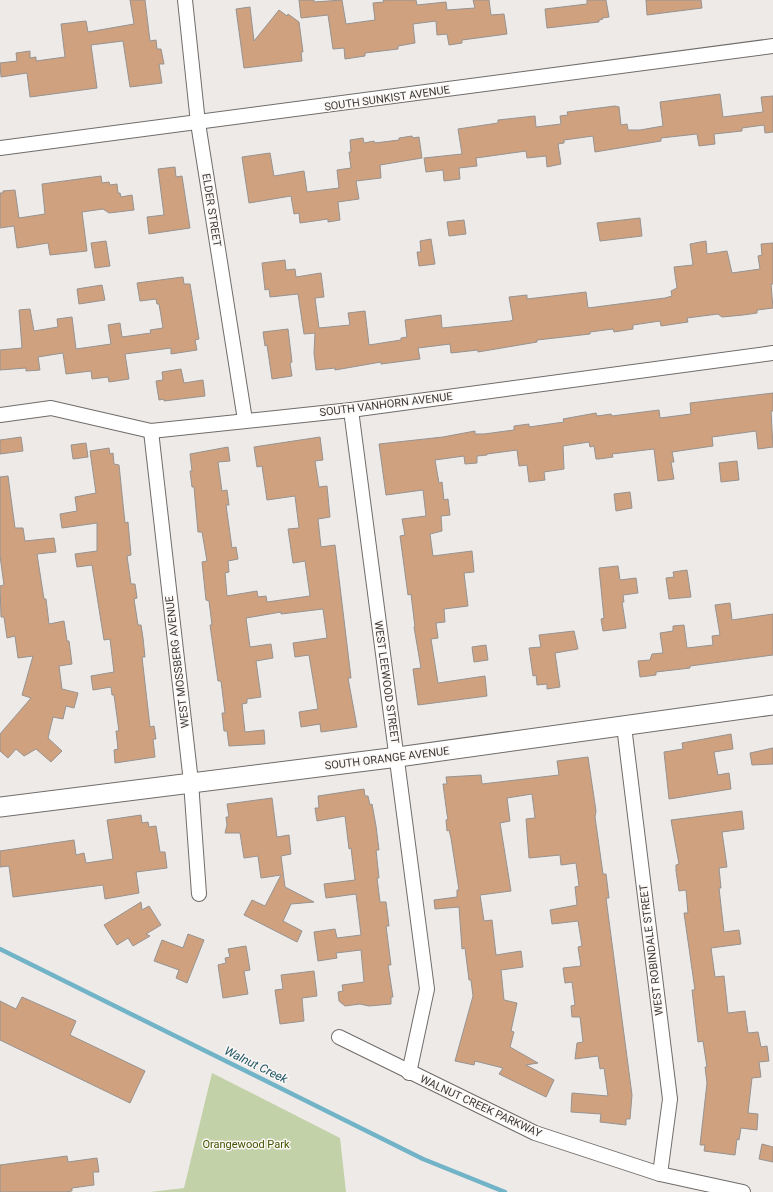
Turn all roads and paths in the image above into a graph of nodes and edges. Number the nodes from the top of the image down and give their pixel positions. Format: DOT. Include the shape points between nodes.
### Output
graph roads {
  1 [pos="184,0"];
  2 [pos="773,46"];
  3 [pos="198,123"];
  4 [pos="0,148"];
  5 [pos="773,353"];
  6 [pos="351,410"];
  7 [pos="0,415"];
  8 [pos="246,420"];
  9 [pos="151,431"];
  10 [pos="773,705"];
  11 [pos="624,726"];
  12 [pos="398,757"];
  13 [pos="191,782"];
  14 [pos="0,807"];
  15 [pos="199,894"];
  16 [pos="339,1037"];
  17 [pos="409,1073"];
  18 [pos="660,1174"];
  19 [pos="743,1192"];
  1 -- 3 [label="street, ELDER STREET"];
  2 -- 3 [label="street, SOUTH SUNKIST AVENUE"];
  3 -- 4 [label="street, SOUTH SUNKIST AVENUE"];
  3 -- 8 [label="street, ELDER STREET"];
  5 -- 6 [label="street, SOUTH VANHORN AVENUE"];
  6 -- 8 [label="street, SOUTH VANHORN AVENUE"];
  6 -- 12 [label="street, WEST LEEWOOD STREET"];
  7 -- 9 [label="street, SOUTH VANHORN AVENUE" via="51,408"];
  8 -- 9 [label="street, SOUTH VANHORN AVENUE"];
  9 -- 13 [label="street, WEST MOSSBERG AVENUE"];
  10 -- 11 [label="street, SOUTH ORANGE AVENUE"];
  11 -- 12 [label="street, SOUTH ORANGE AVENUE"];
  11 -- 18 [label="street, WEST ROBINDALE STREET" via="670,1099"];
  12 -- 13 [label="street, SOUTH ORANGE AVENUE"];
  12 -- 17 [label="street, WEST LEEWOOD STREET" via="427,989"];
  13 -- 14 [label="street, SOUTH ORANGE AVENUE"];
  13 -- 15 [label="street, WEST MOSSBERG AVENUE"];
  16 -- 17 [label="street, WALNUT CREEK PARKWAY"];
  17 -- 18 [label="street, WALNUT CREEK PARKWAY" via="535,1133"];
  18 -- 19 [label="street, WALNUT CREEK PARKWAY"];
}
